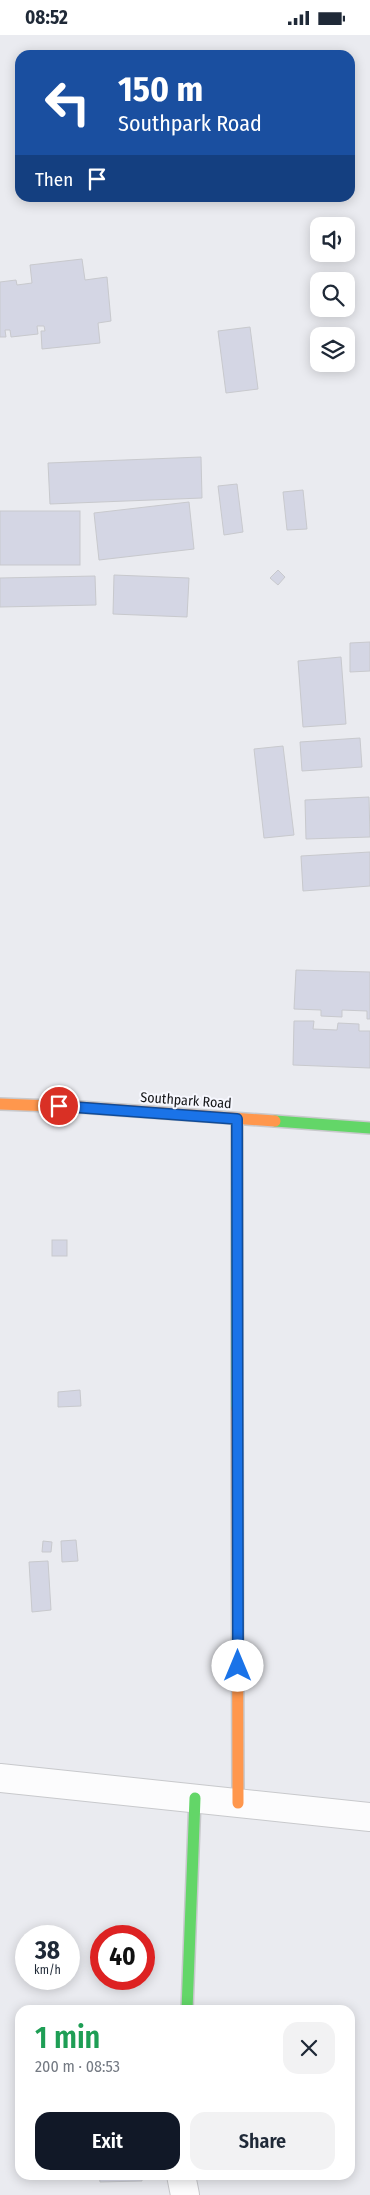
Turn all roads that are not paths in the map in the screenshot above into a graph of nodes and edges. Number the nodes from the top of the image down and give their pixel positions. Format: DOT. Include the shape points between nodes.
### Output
graph roads {
  1 [pos="0,1104"];
  2 [pos="237,1119"];
  3 [pos="370,1128"];
  4 [pos="0,1778"];
  5 [pos="195,1799"];
  6 [pos="238,1803"];
  7 [pos="370,1817"];
  8 [pos="187,2005"];
  9 [pos="182,2180"];
  10 [pos="185,2195"];
  1 -- 2 [label="street, Southpark Road"];
  2 -- 3 [label="street, Southpark Road"];
  2 -- 6 [label="street"];
  4 -- 5 [label="street"];
  5 -- 6 [label="street"];
  5 -- 8 [label="street"];
  6 -- 7 [label="street"];
  9 -- 10 [label="street"];
}
